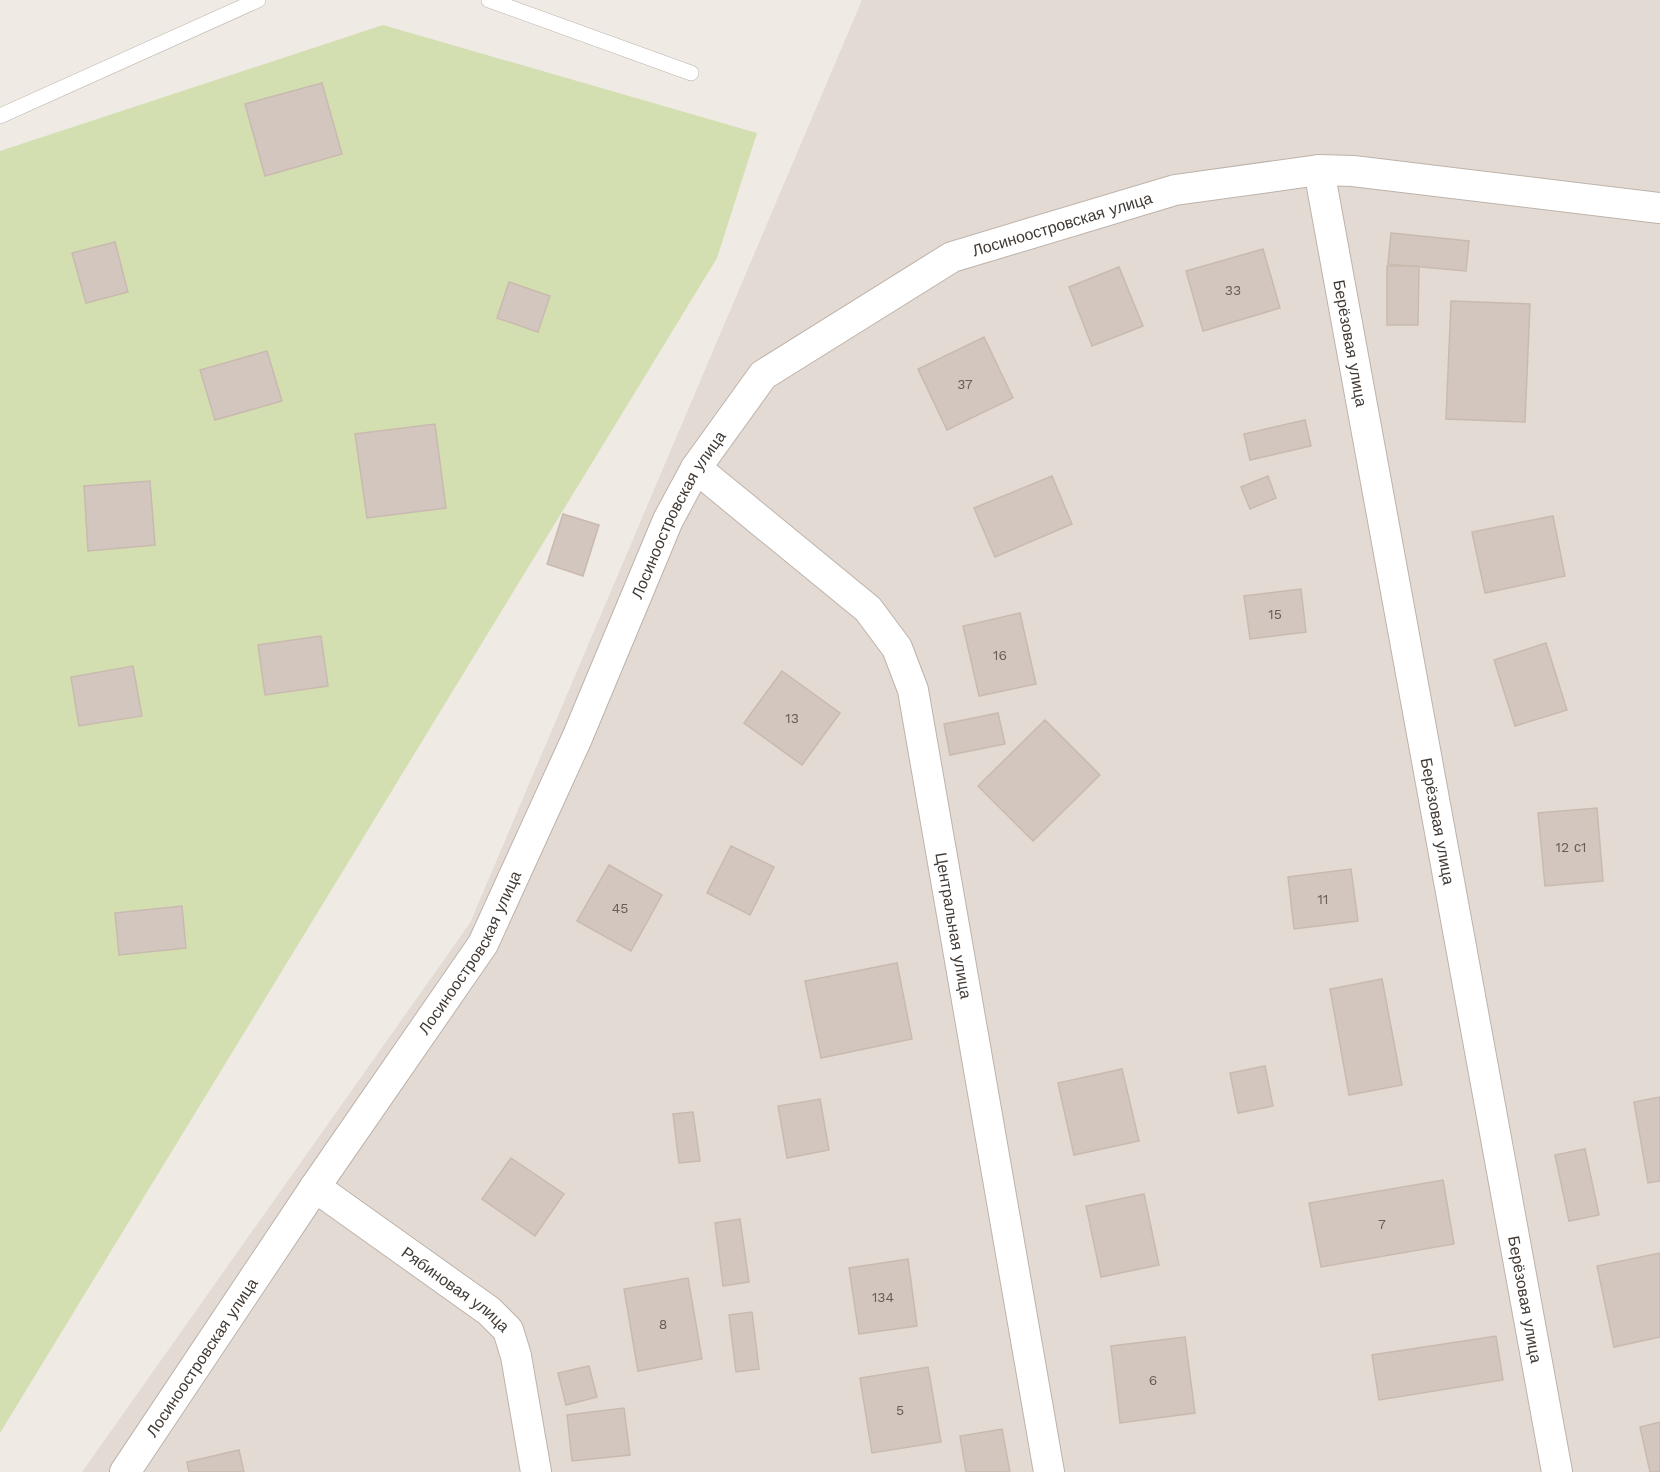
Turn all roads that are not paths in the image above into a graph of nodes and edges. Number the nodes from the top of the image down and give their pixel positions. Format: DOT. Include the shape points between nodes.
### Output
graph roads {
  1 [pos="258,0"];
  2 [pos="489,0"];
  3 [pos="691,73"];
  4 [pos="0,116"];
  5 [pos="1319,170"];
  6 [pos="1660,208"];
  7 [pos="696,468"];
  8 [pos="315,1186"];
  9 [pos="125,1472"];
  10 [pos="536,1472"];
  11 [pos="1049,1472"];
  12 [pos="1557,1472"];
  1 -- 4 [label="lane"];
  2 -- 3 [label="lane"];
  5 -- 6 [label="street, Лосиноостровская улица"];
  5 -- 7 [label="street, Лосиноостровская улица" via="1175,190 951,257 763,375"];
  5 -- 12 [label="street, Берёзовая улица"];
  7 -- 8 [label="street, Лосиноостровская улица" via="668,520 577,738 483,944"];
  7 -- 11 [label="street, Центральная улица" via="868,609 897,648 913,690"];
  8 -- 9 [label="street, Лосиноостровская улица"];
  8 -- 10 [label="street, Рябиновая улица" via="489,1311 508,1330"];
}
